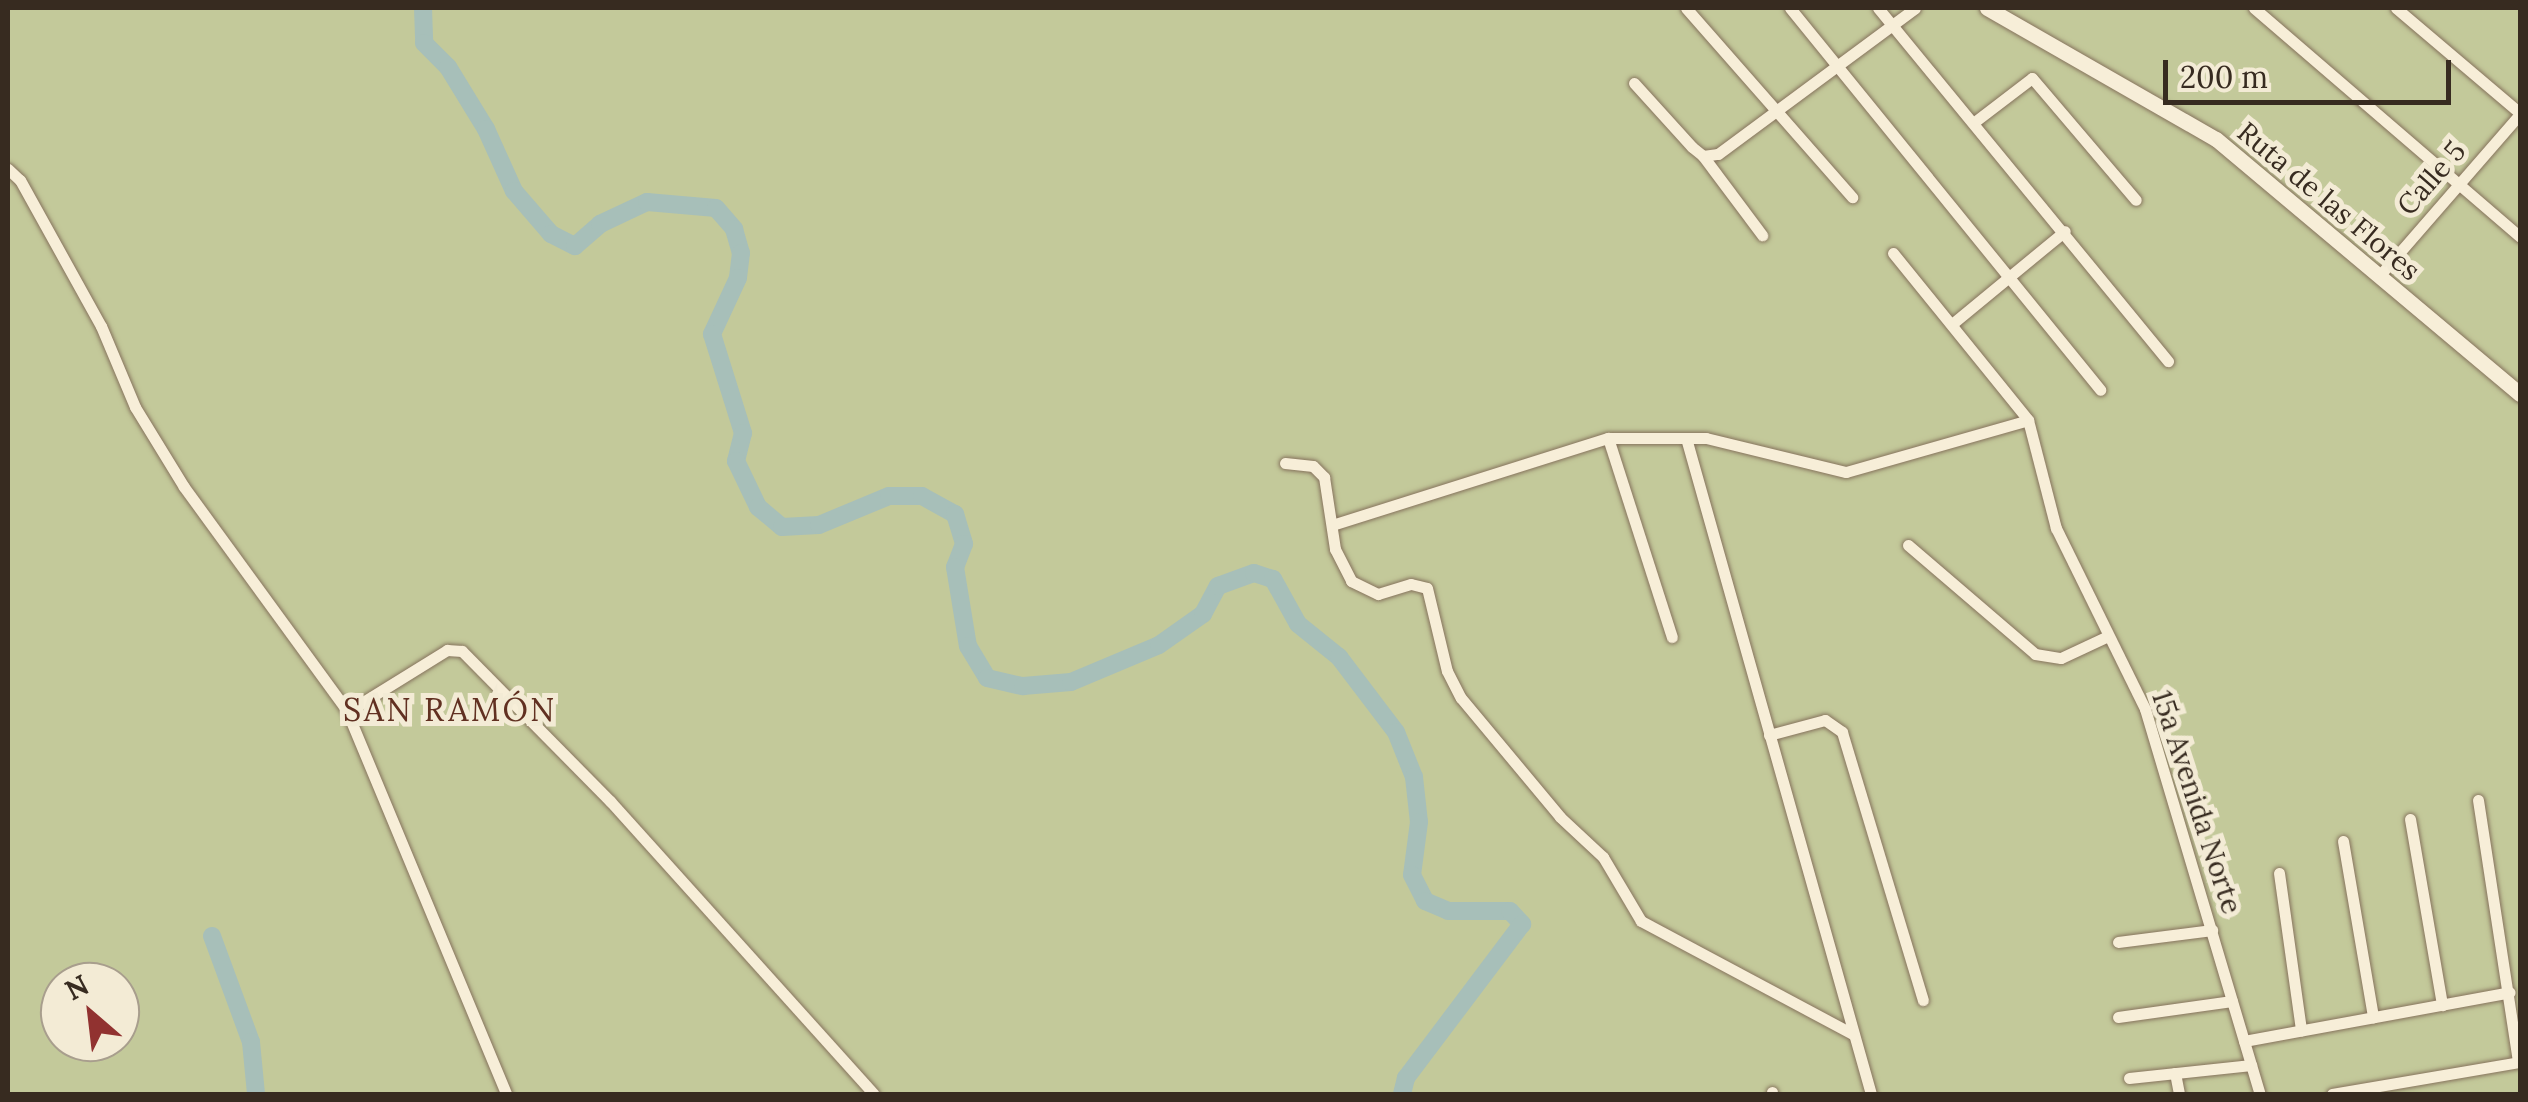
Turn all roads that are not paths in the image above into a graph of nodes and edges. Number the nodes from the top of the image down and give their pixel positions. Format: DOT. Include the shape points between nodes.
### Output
graph roads {
  1 [pos="1686,8"];
  2 [pos="1790,8"];
  3 [pos="1878,8"];
  4 [pos="1915,8"];
  5 [pos="2254,8"];
  6 [pos="2396,8"];
  7 [pos="1999,10"];
  8 [pos="1893,24"];
  9 [pos="1840,66"];
  10 [pos="1634,82"];
  11 [pos="1782,110"];
  12 [pos="2520,114"];
  13 [pos="1977,120"];
  14 [pos="1704,156"];
  15 [pos="8,169"];
  16 [pos="2460,184"];
  17 [pos="1852,197"];
  18 [pos="2136,200"];
  19 [pos="2064,231"];
  20 [pos="1762,235"];
  21 [pos="2520,237"];
  22 [pos="1892,253"];
  23 [pos="2380,275"];
  24 [pos="2009,277"];
  25 [pos="1952,324"];
  26 [pos="2168,361"];
  27 [pos="2100,390"];
  28 [pos="2520,394"];
  29 [pos="2028,420"];
  30 [pos="1608,438"];
  31 [pos="1686,438"];
  32 [pos="1285,463"];
  33 [pos="1332,525"];
  34 [pos="1908,545"];
  35 [pos="2108,636"];
  36 [pos="1672,637"];
  37 [pos="348,712"];
  38 [pos="1769,734"];
  39 [pos="2478,800"];
  40 [pos="2410,819"];
  41 [pos="2342,841"];
  42 [pos="2279,873"];
  43 [pos="2212,930"];
  44 [pos="2118,942"];
  45 [pos="2510,992"];
  46 [pos="1923,1000"];
  47 [pos="2232,1001"];
  48 [pos="2442,1005"];
  49 [pos="2118,1017"];
  50 [pos="2372,1018"];
  51 [pos="2301,1030"];
  52 [pos="1854,1034"];
  53 [pos="2244,1041"];
  54 [pos="2519,1062"];
  55 [pos="2251,1065"];
  56 [pos="2175,1073"];
  57 [pos="2129,1078"];
  58 [pos="506,1094"];
  59 [pos="874,1094"];
  60 [pos="1871,1094"];
  61 [pos="2178,1094"];
  62 [pos="2260,1094"];
  63 [pos="2332,1094"];
  1 -- 11 [label="street"];
  2 -- 9 [label="street"];
  3 -- 8 [label="street"];
  4 -- 8 [label="street"];
  5 -- 16 [label="street"];
  6 -- 12 [label="street"];
  7 -- 23 [label="main road, Ruta de las Flores" via="2216,140"];
  8 -- 9 [label="street"];
  8 -- 13 [label="street"];
  9 -- 11 [label="street"];
  9 -- 24 [label="street"];
  10 -- 14 [label="street"];
  11 -- 14 [label="street"];
  11 -- 17 [label="street"];
  12 -- 16 [label="street, Calle 5"];
  13 -- 18 [label="street" via="2032,78"];
  13 -- 19 [label="street"];
  14 -- 20 [label="street"];
  15 -- 37 [label="street" via="101,326 135,407 184,487"];
  16 -- 21 [label="street"];
  16 -- 23 [label="street, Calle 5"];
  19 -- 24 [label="street"];
  19 -- 26 [label="street"];
  22 -- 25 [label="street"];
  23 -- 28 [label="main road, Ruta de las Flores"];
  24 -- 25 [label="street"];
  24 -- 27 [label="street"];
  25 -- 29 [label="street"];
  29 -- 31 [label="street" via="1846,472"];
  29 -- 35 [label="street, 15a Avenida Norte" via="2056,528"];
  30 -- 31 [label="street"];
  30 -- 33 [label="street"];
  30 -- 36 [label="street"];
  31 -- 38 [label="street"];
  32 -- 33 [label="street" via="1319,470"];
  33 -- 52 [label="street" via="1341,568 1362,589 1427,588 1438,645 1460,698 1551,807 1603,856 1640,921"];
  34 -- 35 [label="street" via="2047,659"];
  35 -- 43 [label="street, 15a Avenida Norte" via="2146,710"];
  37 -- 58 [label="street"];
  37 -- 59 [label="street" via="447,650 462,651 610,801"];
  38 -- 46 [label="street" via="1825,720 1842,732"];
  38 -- 52 [label="street"];
  39 -- 45 [label="street"];
  40 -- 48 [label="street"];
  41 -- 50 [label="street"];
  42 -- 51 [label="street"];
  43 -- 44 [label="street"];
  43 -- 47 [label="street, 15a Avenida Norte"];
  45 -- 48 [label="street"];
  45 -- 54 [label="street"];
  47 -- 49 [label="street"];
  47 -- 53 [label="street, 15a Avenida Norte"];
  48 -- 50 [label="street"];
  50 -- 51 [label="street"];
  51 -- 53 [label="street"];
  52 -- 60 [label="street"];
  53 -- 55 [label="street, 15a Avenida Norte"];
  54 -- 63 [label="street"];
  55 -- 56 [label="street"];
  55 -- 62 [label="street, 15a Avenida Norte"];
  56 -- 57 [label="street"];
  56 -- 61 [label="street"];
}
